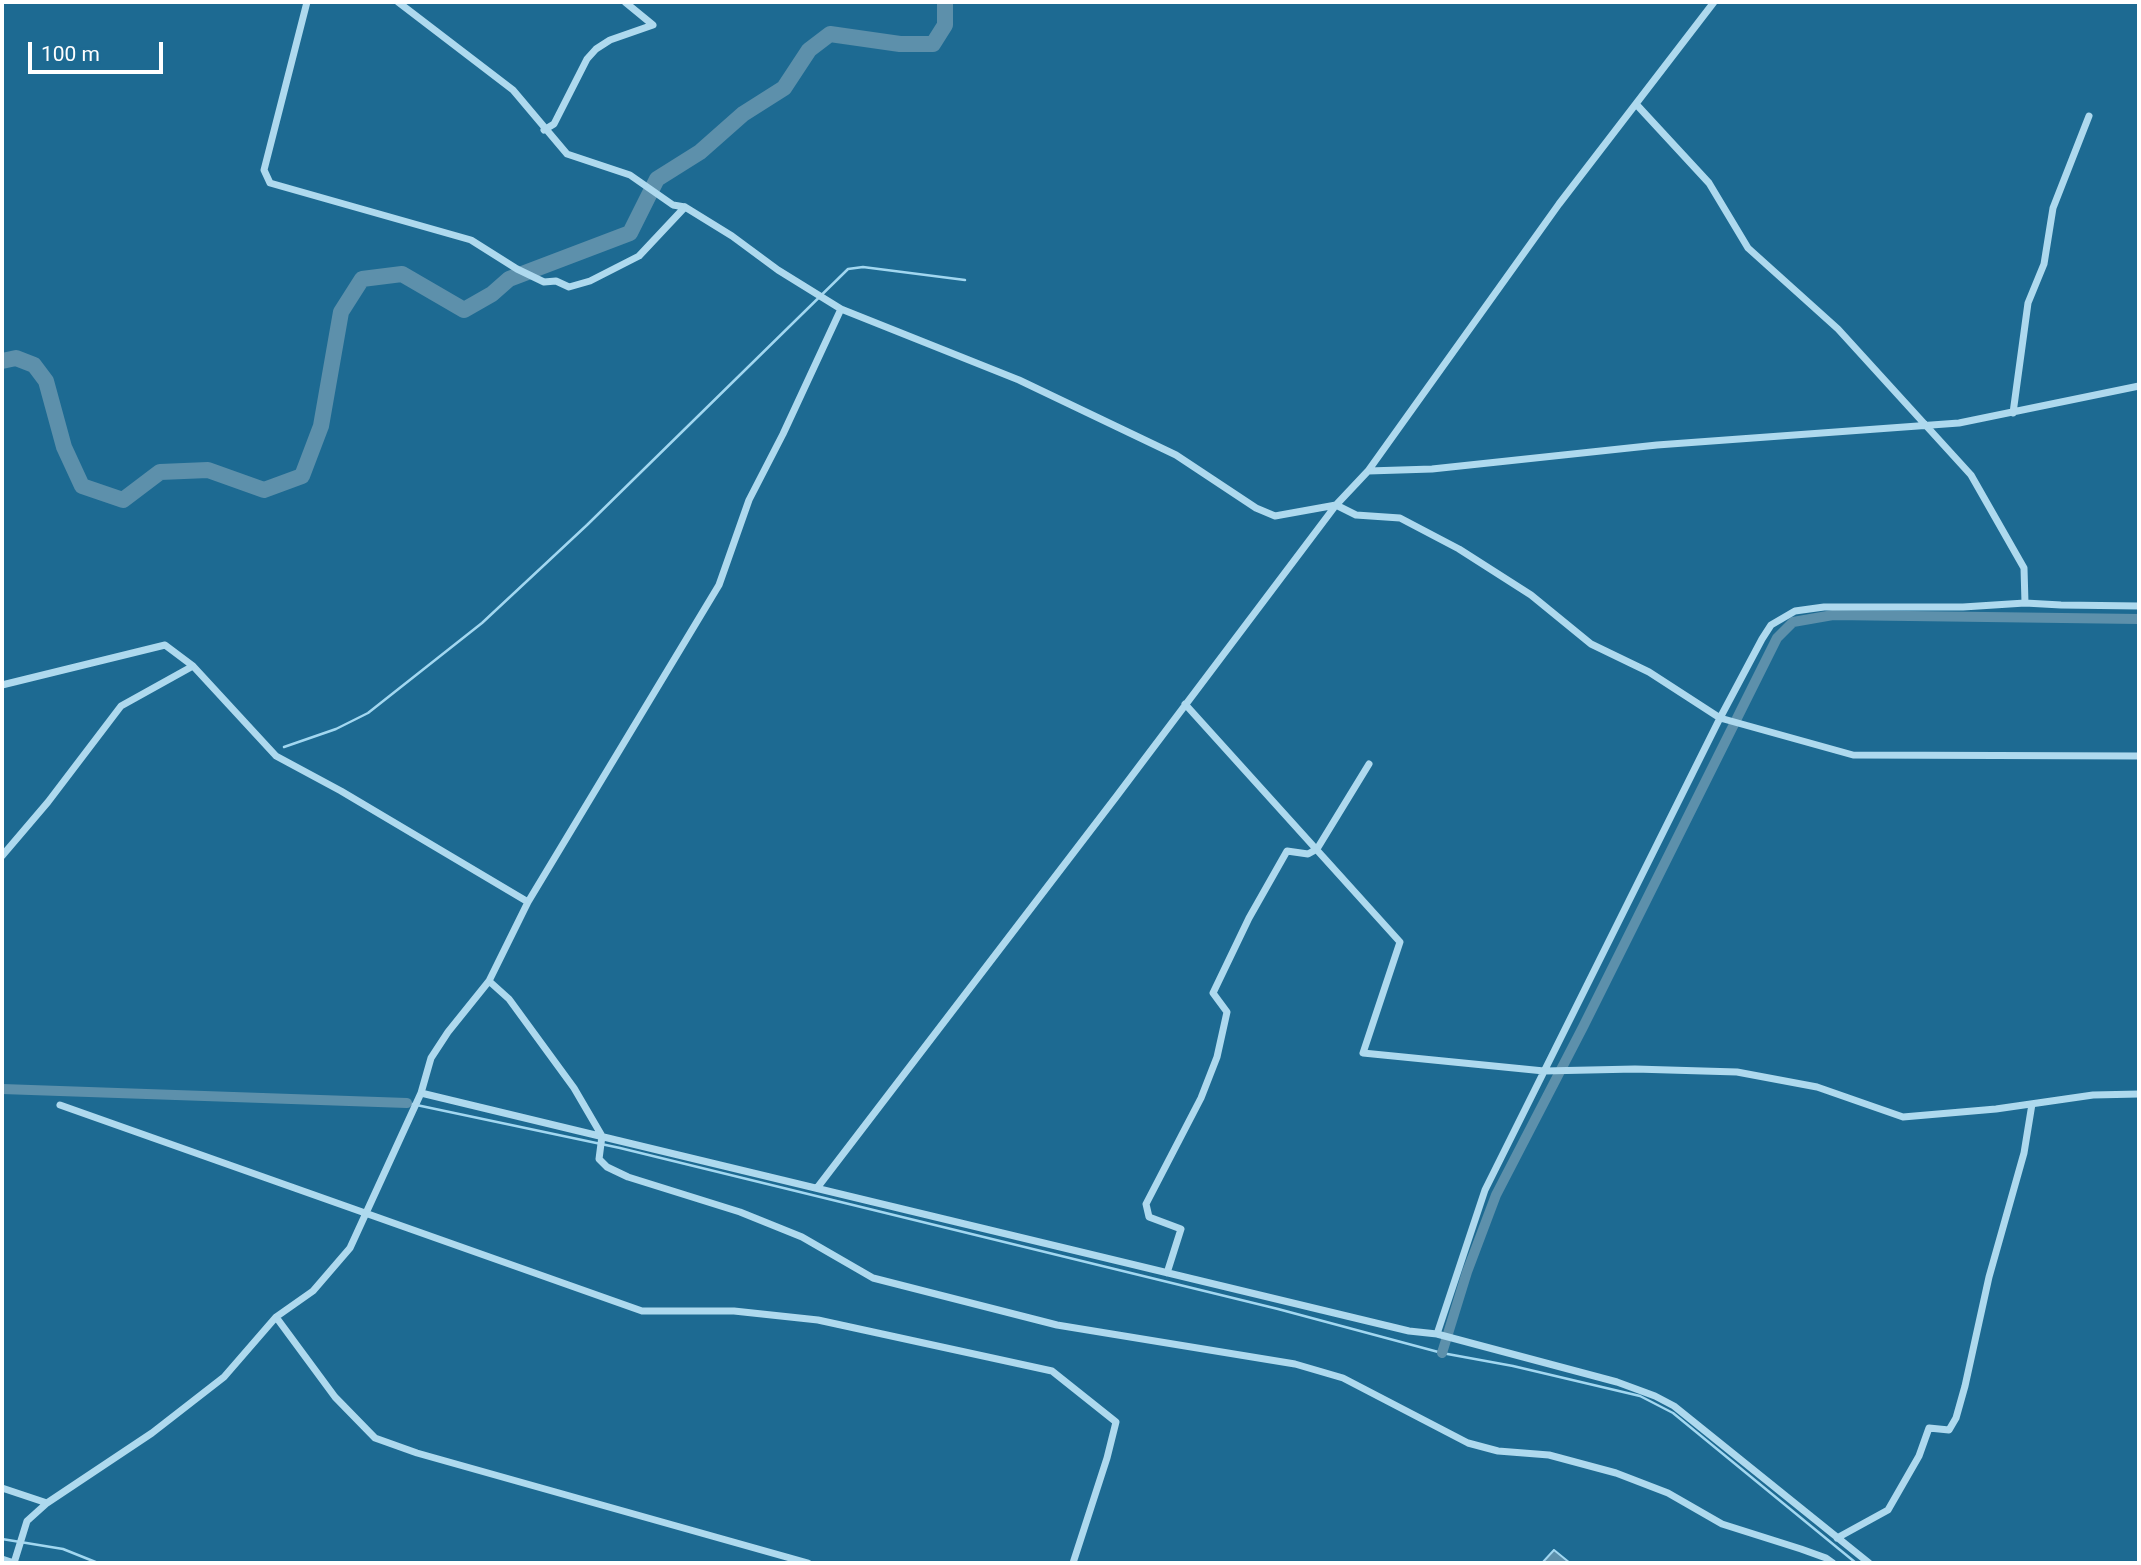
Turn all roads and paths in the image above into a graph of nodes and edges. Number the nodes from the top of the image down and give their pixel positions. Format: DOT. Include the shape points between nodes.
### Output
graph roads {
  1 [pos="307,2"];
  2 [pos="398,2"];
  3 [pos="625,2"];
  4 [pos="1714,2"];
  5 [pos="1636,104"];
  6 [pos="2090,116"];
  7 [pos="544,130"];
  8 [pos="685,207"];
  9 [pos="841,309"];
  10 [pos="2139,386"];
  11 [pos="2012,413"];
  12 [pos="1929,426"];
  13 [pos="1368,471"];
  14 [pos="1336,505"];
  15 [pos="2025,603"];
  16 [pos="2139,606"];
  17 [pos="192,666"];
  18 [pos="2,685"];
  19 [pos="1185,704"];
  20 [pos="1720,718"];
  21 [pos="2139,756"];
  22 [pos="1369,764"];
  23 [pos="1317,849"];
  24 [pos="2,856"];
  25 [pos="528,902"];
  26 [pos="489,981"];
  27 [pos="1544,1071"];
  28 [pos="421,1093"];
  29 [pos="2139,1094"];
  30 [pos="2032,1104"];
  31 [pos="60,1105"];
  32 [pos="601,1141"];
  33 [pos="817,1188"];
  34 [pos="366,1214"];
  35 [pos="1167,1273"];
  36 [pos="276,1317"];
  37 [pos="1437,1334"];
  38 [pos="2,1488"];
  39 [pos="47,1503"];
  40 [pos="1837,1538"];
  41 [pos="2,1559"];
  42 [pos="808,1563"];
  43 [pos="1073,1563"];
  44 [pos="1833,1563"];
  45 [pos="1869,1563"];
  1 -- 8 [label="street" via="264,170 270,183 471,240 544,282 569,286 590,281 639,256"];
  2 -- 7 [label="street" via="513,90"];
  3 -- 7 [label="street" via="653,25 596,49 554,124"];
  4 -- 5 [label="street"];
  5 -- 12 [label="street" via="1709,183 1748,248 1838,329"];
  5 -- 13 [label="street"];
  6 -- 11 [label="street" via="2053,208 2044,264 2028,303"];
  7 -- 8 [label="street" via="567,154 630,175 673,205"];
  8 -- 9 [label="street"];
  9 -- 14 [label="street" via="1055,397 1176,455 1275,516"];
  9 -- 25 [label="street" via="749,500 719,585"];
  10 -- 11 [label="street"];
  11 -- 12 [label="street"];
  12 -- 13 [label="street"];
  12 -- 15 [label="street" via="1971,475 2009,539 2024,568"];
  13 -- 14 [label="street"];
  14 -- 19 [label="street"];
  14 -- 20 [label="street" via="1356,515 1400,518 1459,549 1531,595 1591,644 1649,672"];
  15 -- 16 [label="street"];
  15 -- 20 [label="street" via="1795,611 1771,625"];
  17 -- 18 [label="street" via="165,645"];
  17 -- 24 [label="street" via="121,705"];
  17 -- 25 [label="street" via="276,756"];
  19 -- 23 [label="street"];
  19 -- 33 [label="street"];
  20 -- 21 [label="street" via="1853,755"];
  20 -- 27 [label="street"];
  22 -- 23 [label="street"];
  23 -- 27 [label="street" via="1400,942 1363,1053"];
  23 -- 35 [label="street" via="1308,854 1287,851 1213,993 1227,1012 1217,1057 1146,1204 1149,1217 1181,1229"];
  25 -- 26 [label="street"];
  26 -- 28 [label="street" via="431,1058"];
  26 -- 32 [label="street" via="509,999 574,1088"];
  27 -- 30 [label="street" via="1737,1072 1817,1087 1903,1118"];
  27 -- 37 [label="street" via="1485,1190"];
  28 -- 32 [label="street"];
  28 -- 34 [label="street"];
  29 -- 30 [label="street"];
  30 -- 40 [label="street" via="2024,1153 1956,1418 1949,1430 1929,1428 1919,1456 1888,1510"];
  31 -- 34 [label="street"];
  32 -- 33 [label="street"];
  32 -- 44 [label="street" via="599,1159 607,1167 802,1237 873,1278 1057,1325 1295,1364 1343,1378 1468,1443 1498,1451 1549,1455 1616,1473 1668,1493 1722,1524"];
  33 -- 35 [label="street"];
  34 -- 36 [label="street" via="349,1248 313,1291"];
  34 -- 43 [label="street" via="642,1311 734,1311 818,1320 1052,1371 1116,1422"];
  35 -- 37 [label="street"];
  36 -- 39 [label="street" via="224,1377 152,1433"];
  36 -- 42 [label="street" via="335,1397 375,1438"];
  37 -- 40 [label="street" via="1655,1396 1674,1406"];
  38 -- 39 [label="street"];
  39 -- 41 [label="street" via="27,1521 14,1563"];
  40 -- 45 [label="street"];
}
